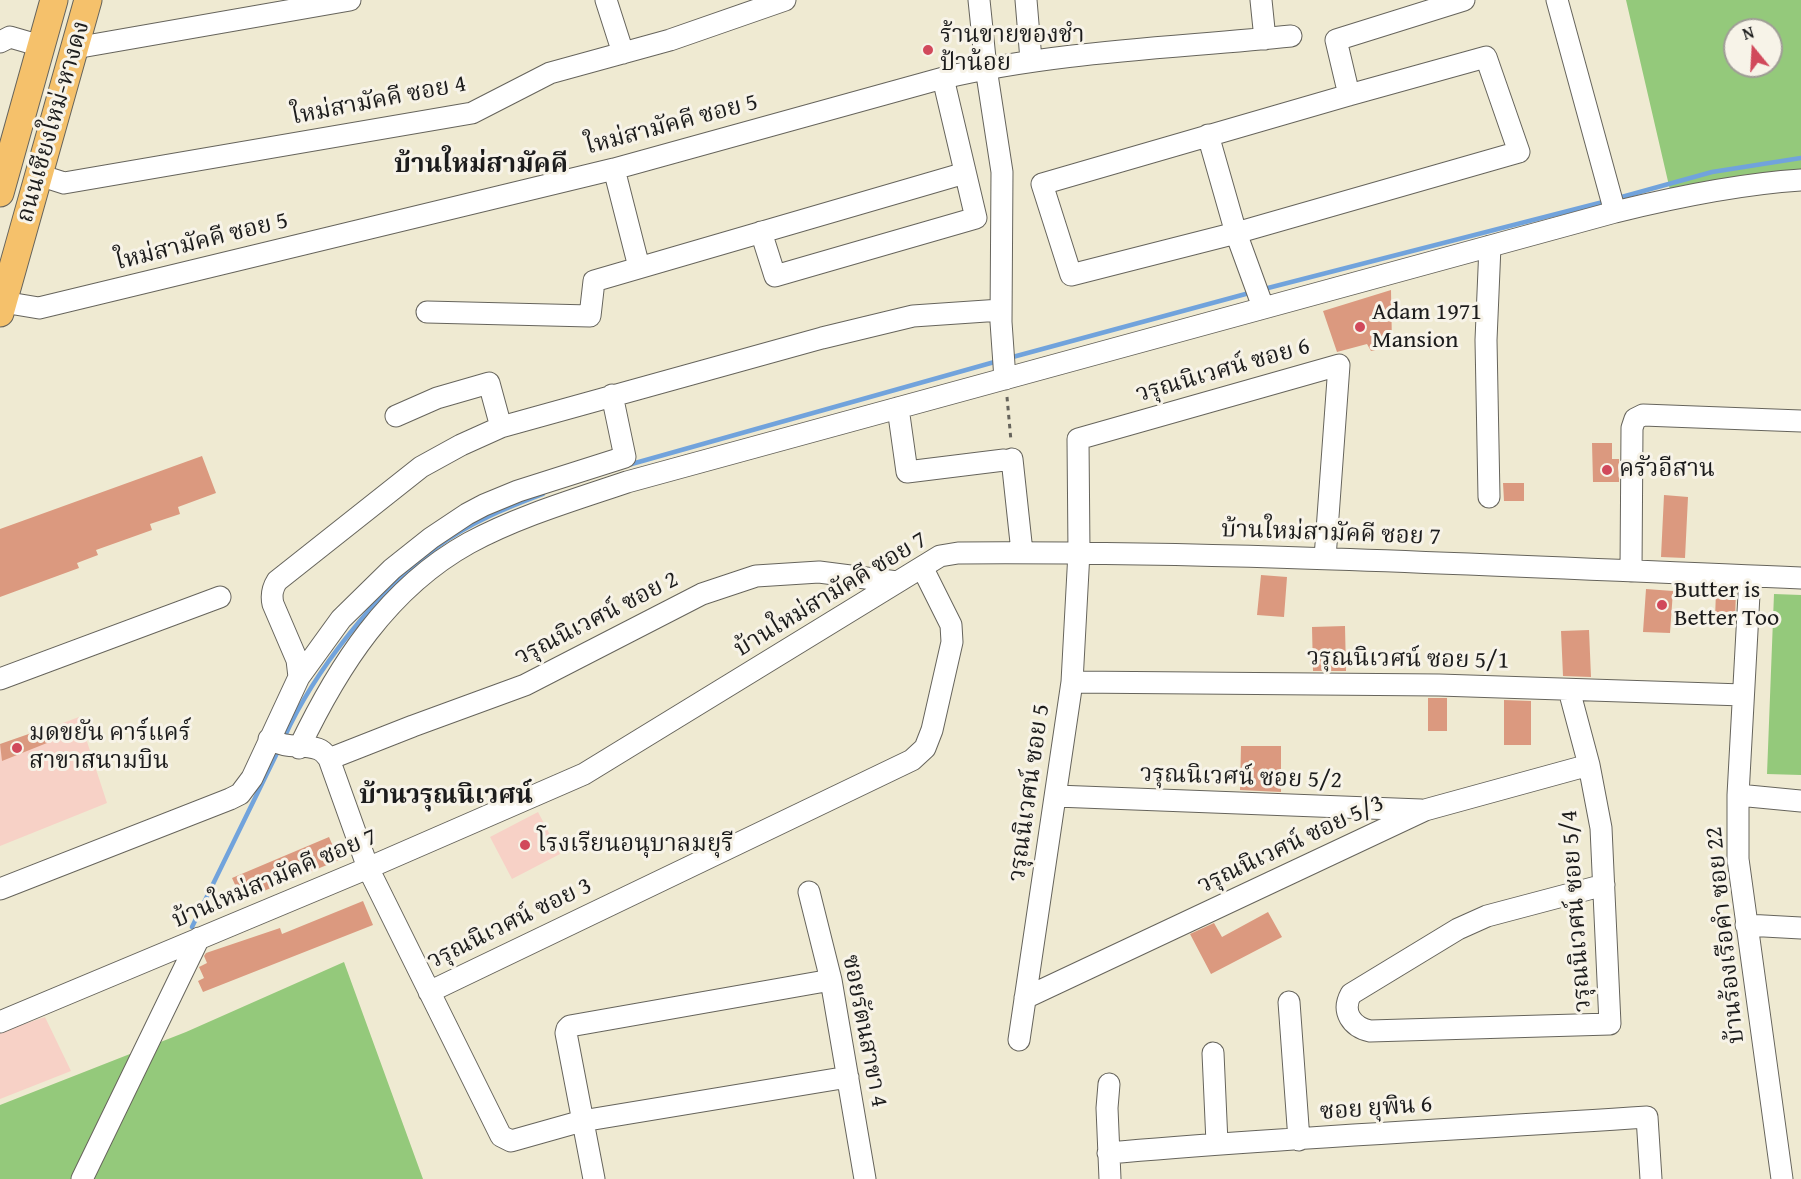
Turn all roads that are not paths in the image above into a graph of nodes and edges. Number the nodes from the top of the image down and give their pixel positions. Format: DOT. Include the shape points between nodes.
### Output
graph roads {
  1 [pos="54,0"];
  2 [pos="88,0"];
  3 [pos="350,0"];
  4 [pos="606,0"];
  5 [pos="785,0"];
  6 [pos="978,0"];
  7 [pos="1026,0"];
  8 [pos="1261,0"];
  9 [pos="1464,0"];
  10 [pos="1557,0"];
  11 [pos="1291,36"];
  12 [pos="1265,39"];
  13 [pos="0,42"];
  14 [pos="41,46"];
  15 [pos="75,48"];
  16 [pos="623,52"];
  17 [pos="1031,60"];
  18 [pos="986,68"];
  19 [pos="943,78"];
  20 [pos="1349,94"];
  21 [pos="1208,135"];
  22 [pos="614,169"];
  23 [pos="965,173"];
  24 [pos="39,174"];
  25 [pos="1801,180"];
  26 [pos="0,193"];
  27 [pos="1613,204"];
  28 [pos="761,232"];
  29 [pos="1236,233"];
  30 [pos="1490,246"];
  31 [pos="639,267"];
  32 [pos="2,307"];
  33 [pos="1263,307"];
  34 [pos="1001,310"];
  35 [pos="427,312"];
  36 [pos="1004,369"];
  37 [pos="612,395"];
  38 [pos="898,408"];
  39 [pos="396,416"];
  40 [pos="1801,421"];
  41 [pos="501,427"];
  42 [pos="1489,497"];
  43 [pos="1022,552"];
  44 [pos="1079,552"];
  45 [pos="1325,558"];
  46 [pos="922,567"];
  47 [pos="1631,571"];
  48 [pos="1750,576"];
  49 [pos="1801,578"];
  50 [pos="897,582"];
  51 [pos="220,597"];
  52 [pos="298,677"];
  53 [pos="0,679"];
  54 [pos="1072,682"];
  55 [pos="1569,690"];
  56 [pos="1743,695"];
  57 [pos="282,744"];
  58 [pos="329,759"];
  59 [pos="1589,765"];
  60 [pos="1738,795"];
  61 [pos="1056,796"];
  62 [pos="1801,801"];
  63 [pos="1425,810"];
  64 [pos="368,868"];
  65 [pos="1604,885"];
  66 [pos="0,889"];
  67 [pos="809,892"];
  68 [pos="1746,925"];
  69 [pos="1801,928"];
  70 [pos="200,938"];
  71 [pos="831,980"];
  72 [pos="429,992"];
  73 [pos="1025,998"];
  74 [pos="1289,1002"];
  75 [pos="0,1022"];
  76 [pos="1019,1040"];
  77 [pos="1213,1053"];
  78 [pos="848,1077"];
  79 [pos="1109,1084"];
  80 [pos="582,1121"];
  81 [pos="1299,1140"];
  82 [pos="1217,1143"];
  83 [pos="1108,1153"];
  84 [pos="82,1179"];
  85 [pos="594,1179"];
  86 [pos="865,1179"];
  87 [pos="1110,1179"];
  88 [pos="1651,1179"];
  89 [pos="1782,1179"];
  1 -- 14 [label="main road, ถนนเชียงใหม่-หางดง"];
  2 -- 15 [label="main road, ถนนเชียงใหม่-หางดง"];
  3 -- 15 [label="street"];
  4 -- 16 [label="street"];
  5 -- 16 [label="street, ใหม่สามัคคี ซอย 4"];
  6 -- 18 [label="street"];
  7 -- 17 [label="street"];
  8 -- 12 [label="street"];
  9 -- 20 [label="street" via="1336,40"];
  10 -- 27 [label="street"];
  11 -- 12 [label="street, ใหม่สามัคคี ซอย 5"];
  12 -- 17 [label="street, ใหม่สามัคคี ซอย 5"];
  13 -- 14 [label="street" via="10,37"];
  14 -- 26 [label="main road, ถนนเชียงใหม่-หางดง"];
  15 -- 24 [label="main road, ถนนเชียงใหม่-หางดง"];
  16 -- 24 [label="street, ใหม่สามัคคี ซอย 4" via="550,73 472,113 64,183"];
  17 -- 18 [label="street, ใหม่สามัคคี ซอย 5"];
  18 -- 19 [label="street, ใหม่สามัคคี ซอย 5"];
  18 -- 34 [label="street" via="1002,172"];
  19 -- 22 [label="street, ใหม่สามัคคี ซอย 5"];
  19 -- 23 [label="street"];
  20 -- 21 [label="street"];
  20 -- 29 [label="street" via="1486,57 1519,152"];
  21 -- 29 [label="street"];
  21 -- 29 [label="street" via="1042,184 1071,275"];
  22 -- 31 [label="street"];
  22 -- 32 [label="street, ใหม่สามัคคี ซอย 5" via="39,308"];
  23 -- 28 [label="street"];
  23 -- 28 [label="street" via="976,218 775,276"];
  24 -- 32 [label="main road, ถนนเชียงใหม่-หางดง"];
  25 -- 27 [label="street"];
  27 -- 30 [label="street"];
  28 -- 31 [label="street"];
  29 -- 33 [label="street"];
  30 -- 33 [label="street"];
  30 -- 42 [label="street" via="1486,340"];
  31 -- 35 [label="street" via="594,281 590,316"];
  33 -- 36 [label="street"];
  34 -- 36 [label="street"];
  34 -- 37 [label="street" via="913,316"];
  36 -- 38 [label="street"];
  37 -- 41 [label="street"];
  37 -- 52 [label="street" via="625,457 518,491 449,526 359,600"];
  38 -- 43 [label="street" via="907,472 1008,459"];
  38 -- 57 [label="street" via="627,482 552,507 468,544 440,562 388,608"];
  39 -- 41 [label="street" via="436,398 489,383"];
  40 -- 47 [label="street" via="1643,415 1635,419"];
  41 -- 52 [label="street" via="421,467 277,581 272,598 297,660"];
  43 -- 44 [label="street, บ้านใหม่สามัคคี ซอย 7"];
  43 -- 46 [label="street, บ้านใหม่สามัคคี ซอย 7" via="958,553 940,556"];
  44 -- 45 [label="street, บ้านใหม่สามัคคี ซอย 7"];
  44 -- 45 [label="street, วรุณนิเวศน์ ซอย 6" via="1078,440 1339,365"];
  44 -- 54 [label="street, วรุณนิเวศน์ ซอย 5"];
  45 -- 47 [label="street, บ้านใหม่สามัคคี ซอย 7"];
  46 -- 50 [label="street, บ้านใหม่สามัคคี ซอย 7"];
  46 -- 72 [label="street, วรุณนิเวศน์ ซอย 3" via="951,625 952,642 932,729 925,747 912,760"];
  47 -- 48 [label="street, บ้านใหม่สามัคคี ซอย 7"];
  48 -- 49 [label="street, บ้านใหม่สามัคคี ซอย 7"];
  48 -- 56 [label="street, บ้านร้องเรือคำ ซอย 22"];
  50 -- 58 [label="street, วรุณนิเวศน์ ซอย 2" via="819,572 756,576 702,594 525,685"];
  50 -- 64 [label="street, บ้านใหม่สามัคคี ซอย 7" via="584,774"];
  51 -- 53 [label="street"];
  52 -- 57 [label="street"];
  54 -- 55 [label="street, วรุณนิเวศน์ ซอย 5/1"];
  54 -- 61 [label="street, วรุณนิเวศน์ ซอย 5"];
  55 -- 56 [label="street, วรุณนิเวศน์ ซอย 5/1"];
  55 -- 59 [label="street, วรุณนิเวศน์ ซอย 5/4"];
  56 -- 60 [label="street, บ้านร้องเรือคำ ซอย 22"];
  57 -- 58 [label="street" via="319,749"];
  57 -- 66 [label="street" via="240,794"];
  58 -- 64 [label="street"];
  59 -- 63 [label="street, วรุณนิเวศน์ ซอย 5/3"];
  59 -- 65 [label="street, วรุณนิเวศน์ ซอย 5/4" via="1601,828"];
  60 -- 62 [label="street"];
  60 -- 68 [label="street, บ้านร้องเรือคำ ซอย 22" via="1738,859"];
  61 -- 63 [label="street, วรุณนิเวศน์ ซอย 5/2"];
  61 -- 73 [label="street, วรุณนิเวศน์ ซอย 5"];
  63 -- 73 [label="street, วรุณนิเวศน์ ซอย 5/3"];
  64 -- 70 [label="street, บ้านใหม่สามัคคี ซอย 7"];
  64 -- 72 [label="street"];
  65 -- 65 [label="street, วรุณนิเวศน์ ซอย 5/4" via="1610,1024 1370,1031 1354,1025 1348,1014 1351,994 1458,929 1516,907"];
  67 -- 71 [label="street, ซอยรัตนสาขา 4"];
  68 -- 69 [label="street"];
  68 -- 89 [label="street, บ้านร้องเรือคำ ซอย 22"];
  70 -- 75 [label="street, บ้านใหม่สามัคคี ซอย 7"];
  70 -- 84 [label="street"];
  71 -- 78 [label="street, ซอยรัตนสาขา 4"];
  71 -- 80 [label="street" via="570,1026 567,1029"];
  72 -- 80 [label="street" via="501,1136 511,1141"];
  73 -- 76 [label="street, วรุณนิเวศน์ ซอย 5"];
  74 -- 81 [label="street"];
  77 -- 82 [label="street"];
  78 -- 80 [label="street"];
  78 -- 86 [label="street, ซอยรัตนสาขา 4"];
  79 -- 83 [label="street"];
  80 -- 85 [label="street"];
  81 -- 82 [label="street, ซอย ยุพิน 6"];
  81 -- 88 [label="street, ซอย ยุพิน 6" via="1647,1117"];
  82 -- 83 [label="street, ซอย ยุพิน 6"];
  83 -- 87 [label="street"];
}
